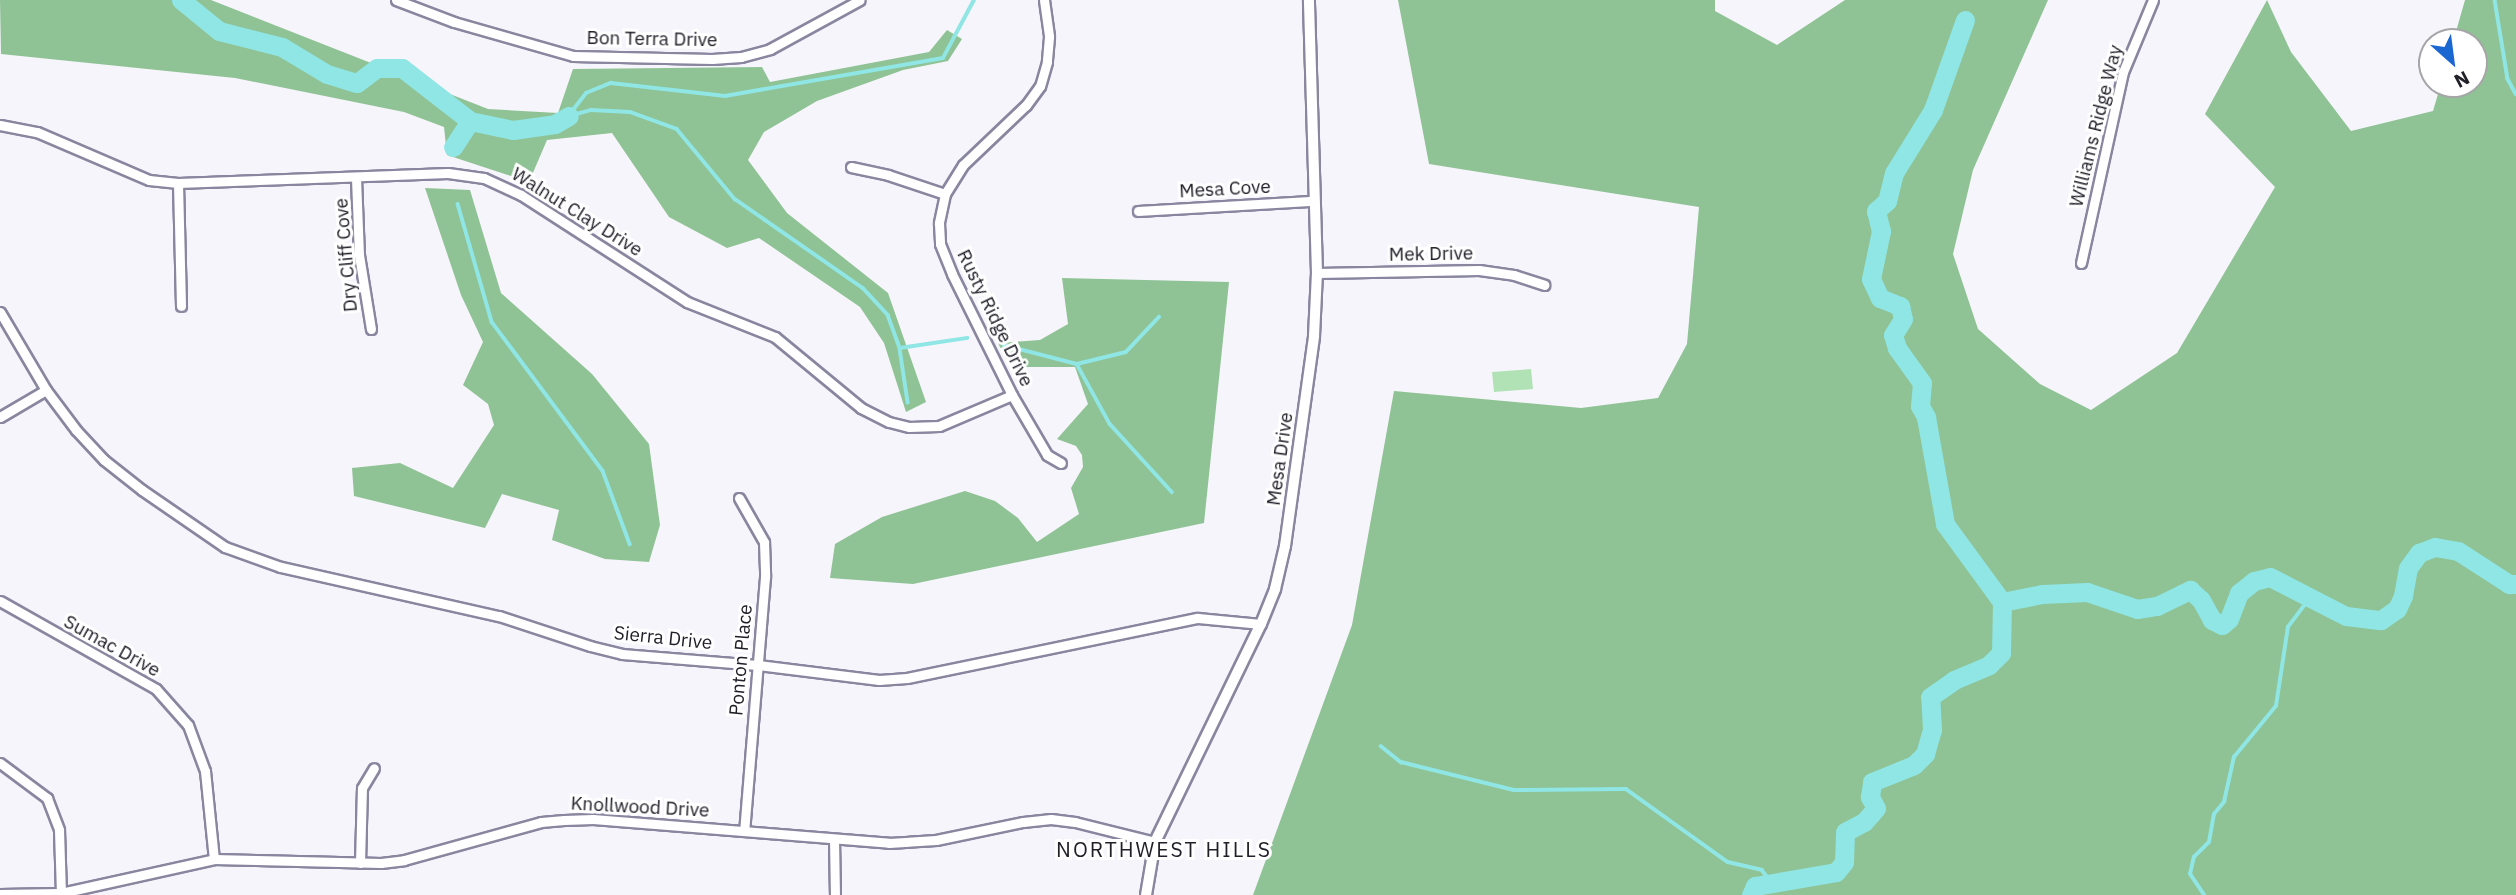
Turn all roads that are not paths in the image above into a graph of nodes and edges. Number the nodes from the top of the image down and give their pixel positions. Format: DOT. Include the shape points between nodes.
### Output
graph roads {
  1 [pos="396,0"];
  2 [pos="860,0"];
  3 [pos="1044,0"];
  4 [pos="1309,0"];
  5 [pos="2152,0"];
  6 [pos="0,125"];
  7 [pos="851,167"];
  8 [pos="356,178"];
  9 [pos="178,183"];
  10 [pos="945,194"];
  11 [pos="1314,201"];
  12 [pos="1138,211"];
  13 [pos="2081,263"];
  14 [pos="1317,273"];
  15 [pos="1544,285"];
  16 [pos="181,306"];
  17 [pos="0,312"];
  18 [pos="371,329"];
  19 [pos="46,390"];
  20 [pos="1012,394"];
  21 [pos="0,417"];
  22 [pos="1061,463"];
  23 [pos="739,498"];
  24 [pos="0,601"];
  25 [pos="1261,624"];
  26 [pos="758,664"];
  27 [pos="0,763"];
  28 [pos="374,768"];
  29 [pos="744,830"];
  30 [pos="834,839"];
  31 [pos="1155,842"];
  32 [pos="214,859"];
  33 [pos="360,863"];
  34 [pos="61,893"];
  35 [pos="0,894"];
  36 [pos="835,895"];
  37 [pos="1146,895"];
  1 -- 2 [label="street, Bon Terra Drive" via="573,56 712,59 770,48"];
  3 -- 10 [label="street, Rusty Ridge Drive" via="1049,37 1040,86 963,164"];
  4 -- 11 [label="street, Mesa Drive"];
  5 -- 13 [label="street, Williams Ridge Way" via="2123,72"];
  6 -- 9 [label="street, Walnut Clay Drive" via="37,132 128,174"];
  7 -- 10 [label="street"];
  8 -- 9 [label="street, Walnut Clay Drive"];
  8 -- 18 [label="street, Dry Cliff Cove" via="359,255"];
  8 -- 20 [label="street, Walnut Clay Drive" via="448,173 503,186 687,302 775,337 861,408 889,422 939,426"];
  9 -- 16 [label="street"];
  10 -- 20 [label="street, Rusty Ridge Drive" via="940,244"];
  11 -- 12 [label="street, Mesa Cove"];
  11 -- 14 [label="street, Mesa Drive"];
  14 -- 15 [label="street, Mek Drive" via="1479,270"];
  14 -- 25 [label="street, Mesa Drive" via="1314,336 1287,534 1275,589"];
  17 -- 19 [label="street, Sierra Drive"];
  19 -- 21 [label="street"];
  19 -- 26 [label="street, Sierra Drive" via="104,460 225,547 281,567 499,616 622,654"];
  20 -- 22 [label="street, Rusty Ridge Drive" via="1047,455"];
  23 -- 26 [label="street, Ponton Place" via="764,542"];
  24 -- 32 [label="street, Sumac Drive" via="156,689 188,725 205,771"];
  25 -- 26 [label="street, Sierra Drive" via="1198,618 907,678 879,680"];
  25 -- 31 [label="street, Mesa Drive"];
  26 -- 29 [label="street, Ponton Place"];
  27 -- 34 [label="street" via="47,798 59,831"];
  28 -- 33 [label="street" via="362,788"];
  29 -- 30 [label="street, Knollwood Drive"];
  29 -- 33 [label="street, Knollwood Drive" via="593,819 541,822 404,860"];
  30 -- 31 [label="street, Knollwood Drive" via="936,840 1051,819"];
  30 -- 36 [label="street"];
  31 -- 37 [label="street, Mesa Drive"];
  32 -- 33 [label="street, Knollwood Drive"];
  32 -- 34 [label="street, Knollwood Drive"];
  34 -- 35 [label="street, Knollwood Drive"];
}
